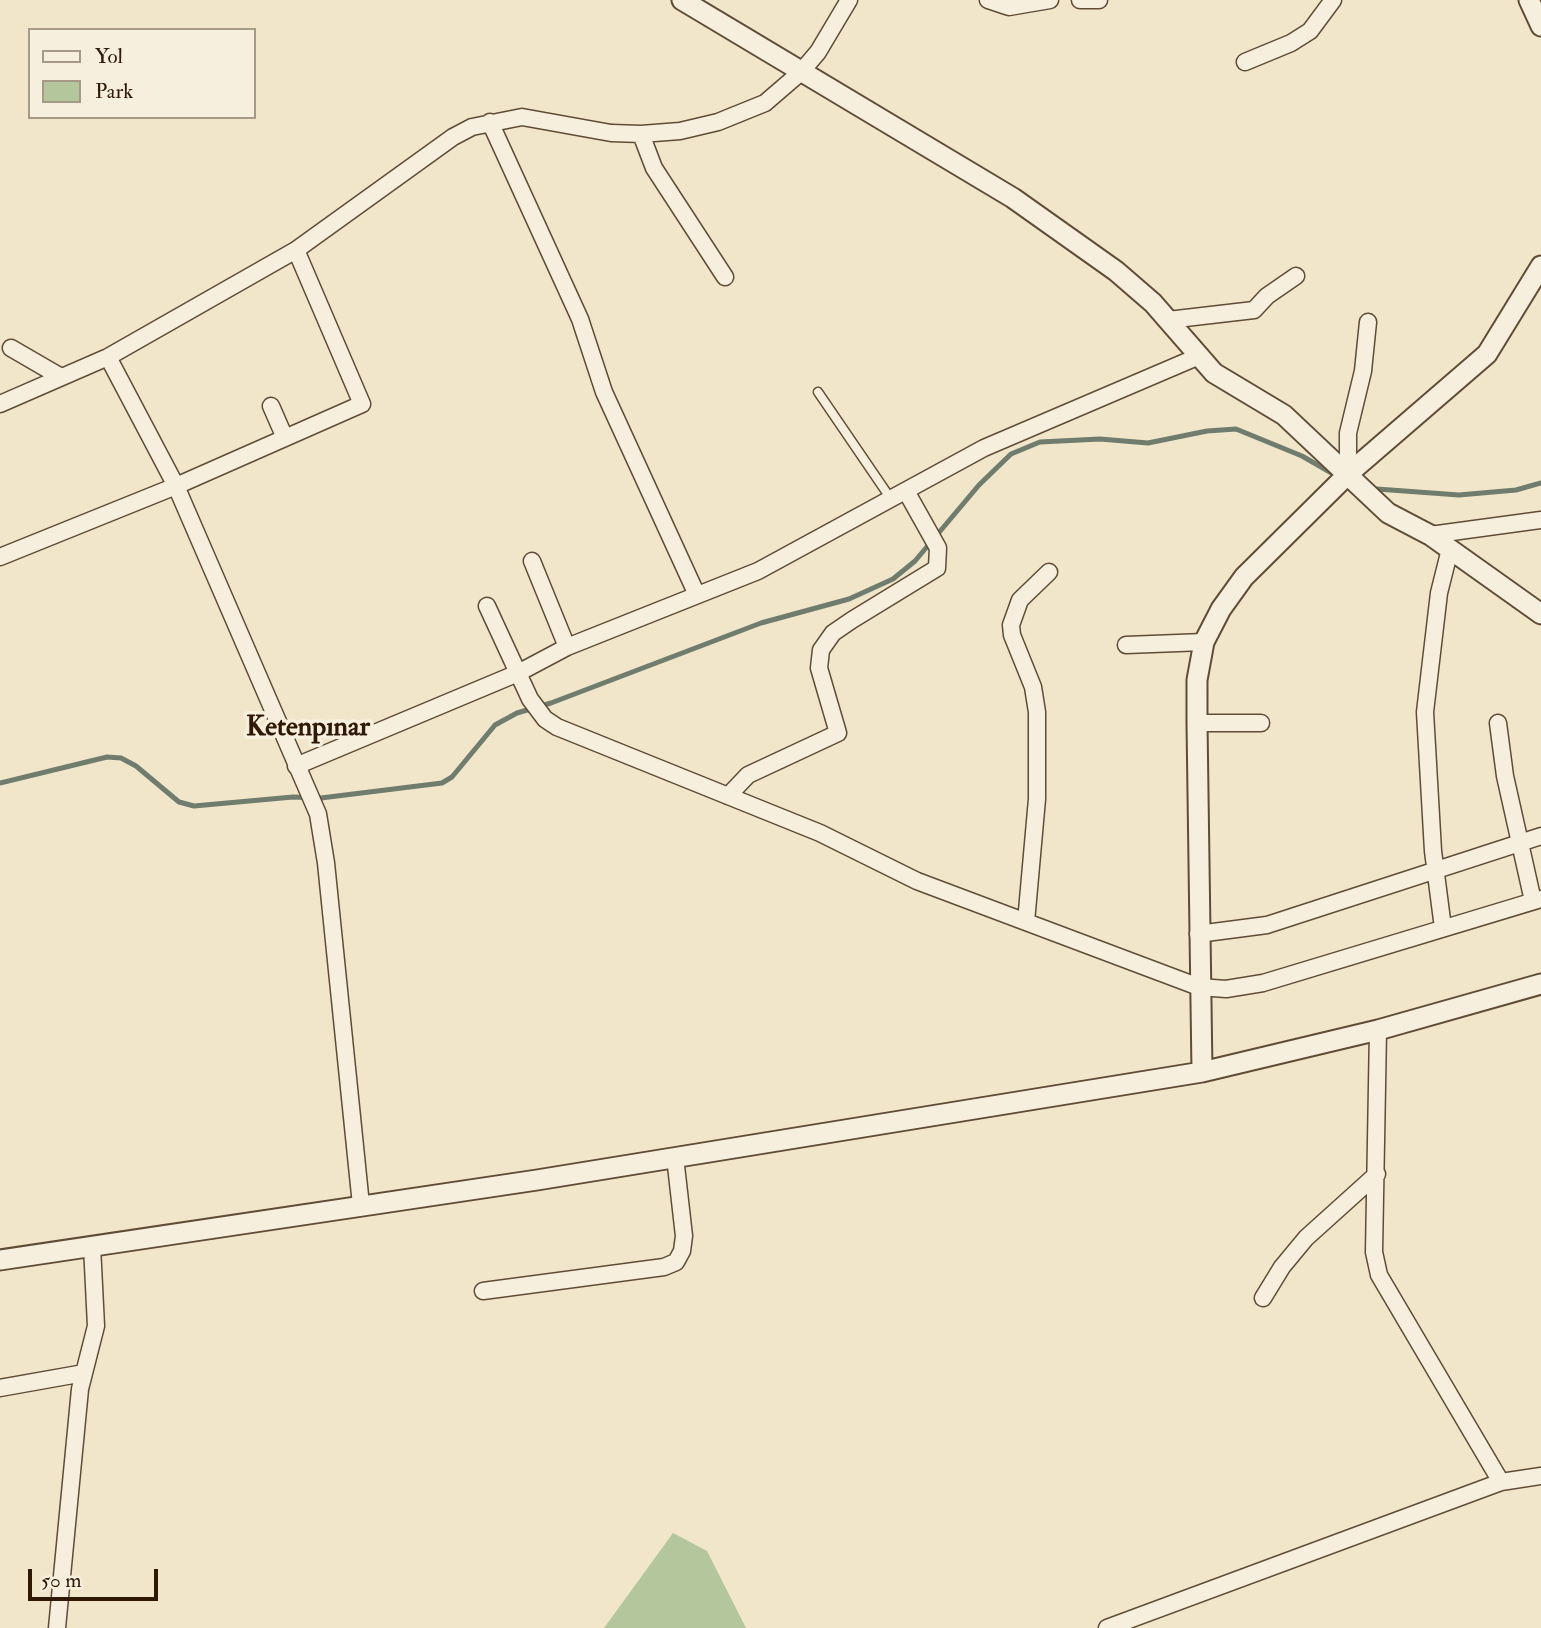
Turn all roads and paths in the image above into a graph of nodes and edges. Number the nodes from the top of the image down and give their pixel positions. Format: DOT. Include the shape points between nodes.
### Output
graph roads {
  1 [pos="849,0"];
  2 [pos="988,0"];
  3 [pos="1050,0"];
  4 [pos="1080,0"];
  5 [pos="1099,0"];
  6 [pos="1333,0"];
  7 [pos="1529,0"];
  8 [pos="685,1"];
  9 [pos="1541,26"];
  10 [pos="1245,62"];
  11 [pos="801,72"];
  12 [pos="490,122"];
  13 [pos="640,134"];
  14 [pos="296,250"];
  15 [pos="1541,267"];
  16 [pos="1296,276"];
  17 [pos="725,277"];
  18 [pos="1168,320"];
  19 [pos="1368,322"];
  20 [pos="11,348"];
  21 [pos="108,357"];
  22 [pos="1197,357"];
  23 [pos="61,377"];
  24 [pos="818,392"];
  25 [pos="0,404"];
  26 [pos="271,406"];
  27 [pos="285,438"];
  28 [pos="1348,474"];
  29 [pos="176,486"];
  30 [pos="906,491"];
  31 [pos="891,499"];
  32 [pos="1541,520"];
  33 [pos="1430,535"];
  34 [pos="1450,549"];
  35 [pos="0,557"];
  36 [pos="532,561"];
  37 [pos="1049,572"];
  38 [pos="697,595"];
  39 [pos="487,606"];
  40 [pos="1541,614"];
  41 [pos="1204,642"];
  42 [pos="1126,645"];
  43 [pos="567,648"];
  44 [pos="518,673"];
  45 [pos="1197,723"];
  46 [pos="1261,723"];
  47 [pos="1499,723"];
  48 [pos="296,766"];
  49 [pos="728,796"];
  50 [pos="1541,836"];
  51 [pos="1518,842"];
  52 [pos="1435,870"];
  53 [pos="1537,900"];
  54 [pos="1026,922"];
  55 [pos="1443,928"];
  56 [pos="1198,934"];
  57 [pos="1541,984"];
  58 [pos="1199,987"];
  59 [pos="1378,1030"];
  60 [pos="1202,1072"];
  61 [pos="675,1157"];
  62 [pos="1377,1174"];
  63 [pos="361,1205"];
  64 [pos="92,1246"];
  65 [pos="0,1259"];
  66 [pos="483,1292"];
  67 [pos="1263,1298"];
  68 [pos="85,1373"];
  69 [pos="0,1388"];
  70 [pos="1541,1476"];
  71 [pos="1501,1482"];
  72 [pos="57,1628"];
  73 [pos="1107,1628"];
  1 -- 11 [label="street"];
  2 -- 3 [label="street" via="1009,7"];
  4 -- 5 [label="street"];
  6 -- 10 [label="street" via="1310,31"];
  7 -- 9 [label="street"];
  8 -- 11 [label="street"];
  11 -- 13 [label="street" via="765,103 729,117 680,131"];
  11 -- 18 [label="street" via="1013,198 1115,271"];
  12 -- 13 [label="street" via="522,117"];
  12 -- 14 [label="street" via="453,137"];
  12 -- 38 [label="street" via="580,319 604,392"];
  13 -- 17 [label="street" via="658,175"];
  14 -- 21 [label="street"];
  14 -- 27 [label="street" via="362,404"];
  15 -- 28 [label="street" via="1487,355"];
  16 -- 18 [label="street" via="1254,310"];
  18 -- 22 [label="street"];
  19 -- 28 [label="street" via="1363,371 1348,433"];
  20 -- 23 [label="street"];
  21 -- 23 [label="street"];
  21 -- 29 [label="street"];
  22 -- 28 [label="street" via="1214,373 1284,415"];
  22 -- 30 [label="street" via="984,448"];
  23 -- 25 [label="street"];
  24 -- 31 [label="lane"];
  26 -- 27 [label="street"];
  27 -- 29 [label="street"];
  28 -- 33 [label="street" via="1388,513"];
  28 -- 41 [label="street" via="1244,577 1220,609"];
  29 -- 35 [label="street"];
  29 -- 48 [label="street"];
  30 -- 31 [label="street"];
  30 -- 49 [label="street" via="938,548 937,568 852,620 821,650 819,668 838,733 748,775"];
  31 -- 38 [label="street" via="758,570"];
  32 -- 33 [label="street"];
  33 -- 34 [label="street"];
  34 -- 40 [label="street"];
  34 -- 52 [label="street" via="1425,712"];
  36 -- 43 [label="street"];
  37 -- 54 [label="street" via="1020,600 1011,625 1037,712 1037,799"];
  38 -- 43 [label="street"];
  39 -- 44 [label="street"];
  41 -- 42 [label="street"];
  41 -- 45 [label="street" via="1197,680"];
  43 -- 44 [label="street"];
  44 -- 48 [label="street"];
  44 -- 49 [label="street" via="530,699 557,727"];
  45 -- 46 [label="street"];
  45 -- 56 [label="street"];
  47 -- 51 [label="street"];
  48 -- 63 [label="street" via="318,814 326,863"];
  49 -- 54 [label="street" via="820,833 917,881"];
  50 -- 51 [label="street"];
  51 -- 52 [label="street"];
  51 -- 53 [label="street"];
  52 -- 55 [label="street"];
  52 -- 56 [label="street" via="1267,925"];
  53 -- 55 [label="street"];
  54 -- 58 [label="street"];
  55 -- 58 [label="street" via="1263,983 1226,989"];
  56 -- 58 [label="street"];
  57 -- 59 [label="street"];
  58 -- 60 [label="street"];
  59 -- 60 [label="street"];
  59 -- 62 [label="street"];
  60 -- 61 [label="street"];
  61 -- 63 [label="street"];
  61 -- 66 [label="street" via="684,1236 676,1262"];
  62 -- 67 [label="street" via="1306,1238"];
  62 -- 71 [label="street" via="1374,1252 1379,1275"];
  63 -- 64 [label="street"];
  64 -- 65 [label="street"];
  64 -- 68 [label="street" via="96,1326"];
  68 -- 69 [label="street"];
  68 -- 72 [label="street"];
  70 -- 71 [label="street"];
  71 -- 73 [label="street"];
}
